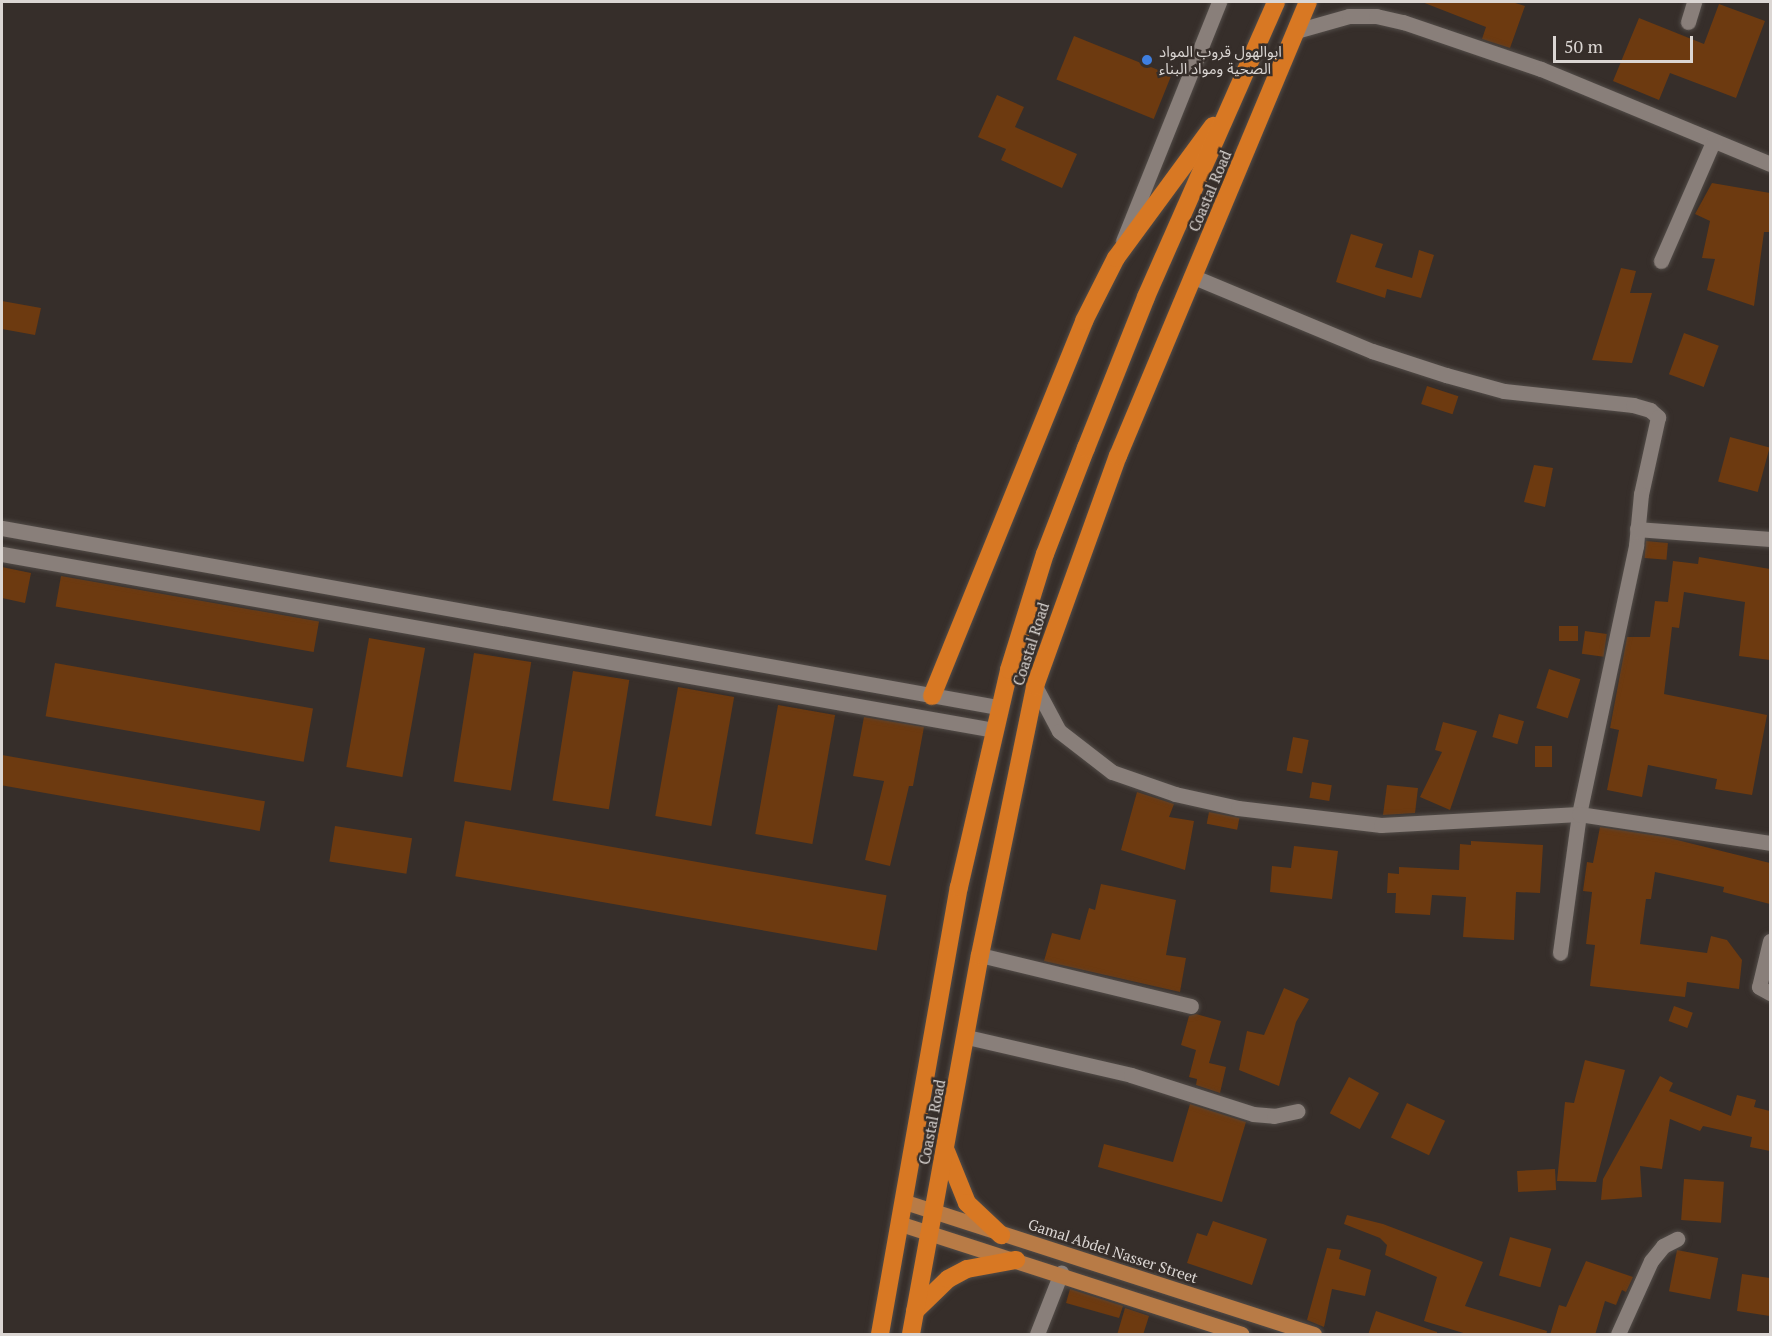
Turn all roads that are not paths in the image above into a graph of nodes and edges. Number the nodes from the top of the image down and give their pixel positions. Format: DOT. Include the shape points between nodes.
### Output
graph roads {
  1 [pos="1219,2"];
  2 [pos="1276,2"];
  3 [pos="1695,2"];
  4 [pos="1308,3"];
  5 [pos="1688,22"];
  6 [pos="1296,31"];
  7 [pos="1235,96"];
  8 [pos="1713,142"];
  9 [pos="1770,164"];
  10 [pos="1116,258"];
  11 [pos="1661,261"];
  12 [pos="1194,277"];
  13 [pos="2,528"];
  14 [pos="1637,529"];
  15 [pos="1770,538"];
  16 [pos="2,554"];
  17 [pos="371,597"];
  18 [pos="367,617"];
  19 [pos="1035,686"];
  20 [pos="932,696"];
  21 [pos="998,708"];
  22 [pos="994,730"];
  23 [pos="1579,814"];
  24 [pos="1770,843"];
  25 [pos="1770,941"];
  26 [pos="1560,953"];
  27 [pos="980,956"];
  28 [pos="1770,993"];
  29 [pos="1191,1006"];
  30 [pos="967,1037"];
  31 [pos="1297,1111"];
  32 [pos="945,1148"];
  33 [pos="902,1201"];
  34 [pos="933,1211"];
  35 [pos="898,1223"];
  36 [pos="929,1232"];
  37 [pos="1001,1235"];
  38 [pos="1677,1239"];
  39 [pos="1016,1260"];
  40 [pos="1061,1273"];
  41 [pos="915,1311"];
  42 [pos="880,1335"];
  43 [pos="911,1335"];
  44 [pos="1037,1335"];
  45 [pos="1242,1335"];
  46 [pos="1314,1335"];
  47 [pos="1618,1335"];
  1 -- 10 [label="street"];
  2 -- 7 [label="highway, Coastal Road"];
  3 -- 5 [label="street"];
  4 -- 6 [label="highway, Coastal Road"];
  6 -- 8 [label="street" via="1349,16 1403,22 1541,69"];
  6 -- 12 [label="highway, Coastal Road"];
  7 -- 10 [label="highway"];
  7 -- 21 [label="highway, Coastal Road" via="1146,297 1086,448 1045,554"];
  8 -- 9 [label="street"];
  8 -- 11 [label="street"];
  10 -- 20 [label="highway" via="1084,321"];
  12 -- 14 [label="street" via="1372,351 1446,375 1504,391 1650,410 1659,424"];
  12 -- 19 [label="highway, Coastal Road" via="1118,456"];
  13 -- 17 [label="street"];
  14 -- 15 [label="street"];
  14 -- 23 [label="street"];
  16 -- 18 [label="street"];
  17 -- 18 [label="street"];
  17 -- 20 [label="street"];
  18 -- 22 [label="street"];
  19 -- 23 [label="street" via="1059,731 1112,772 1175,794 1238,808 1381,825"];
  19 -- 27 [label="highway, Coastal Road"];
  20 -- 21 [label="street"];
  21 -- 22 [label="highway, Coastal Road"];
  22 -- 33 [label="highway, Coastal Road" via="959,887"];
  23 -- 24 [label="street"];
  23 -- 26 [label="street"];
  25 -- 28 [label="street" via="1758,987"];
  27 -- 29 [label="street"];
  27 -- 30 [label="highway, Coastal Road"];
  30 -- 31 [label="street" via="1131,1075 1253,1114 1274,1116"];
  30 -- 32 [label="highway, Coastal Road"];
  32 -- 34 [label="highway, Coastal Road"];
  32 -- 37 [label="highway" via="967,1203"];
  33 -- 34 [label="main road, Gamal Abdel Nasser Street"];
  33 -- 35 [label="highway, Coastal Road"];
  34 -- 36 [label="highway, Coastal Road"];
  34 -- 37 [label="main road, Gamal Abdel Nasser Street"];
  35 -- 36 [label="main road"];
  35 -- 42 [label="highway, Coastal Road"];
  36 -- 39 [label="main road"];
  36 -- 41 [label="highway, Coastal Road"];
  37 -- 46 [label="main road, Gamal Abdel Nasser Street"];
  38 -- 47 [label="street" via="1663,1246 1651,1261"];
  39 -- 40 [label="main road"];
  39 -- 41 [label="highway" via="967,1269 948,1279"];
  40 -- 44 [label="street"];
  40 -- 45 [label="main road"];
  41 -- 43 [label="highway, Coastal Road"];
}
